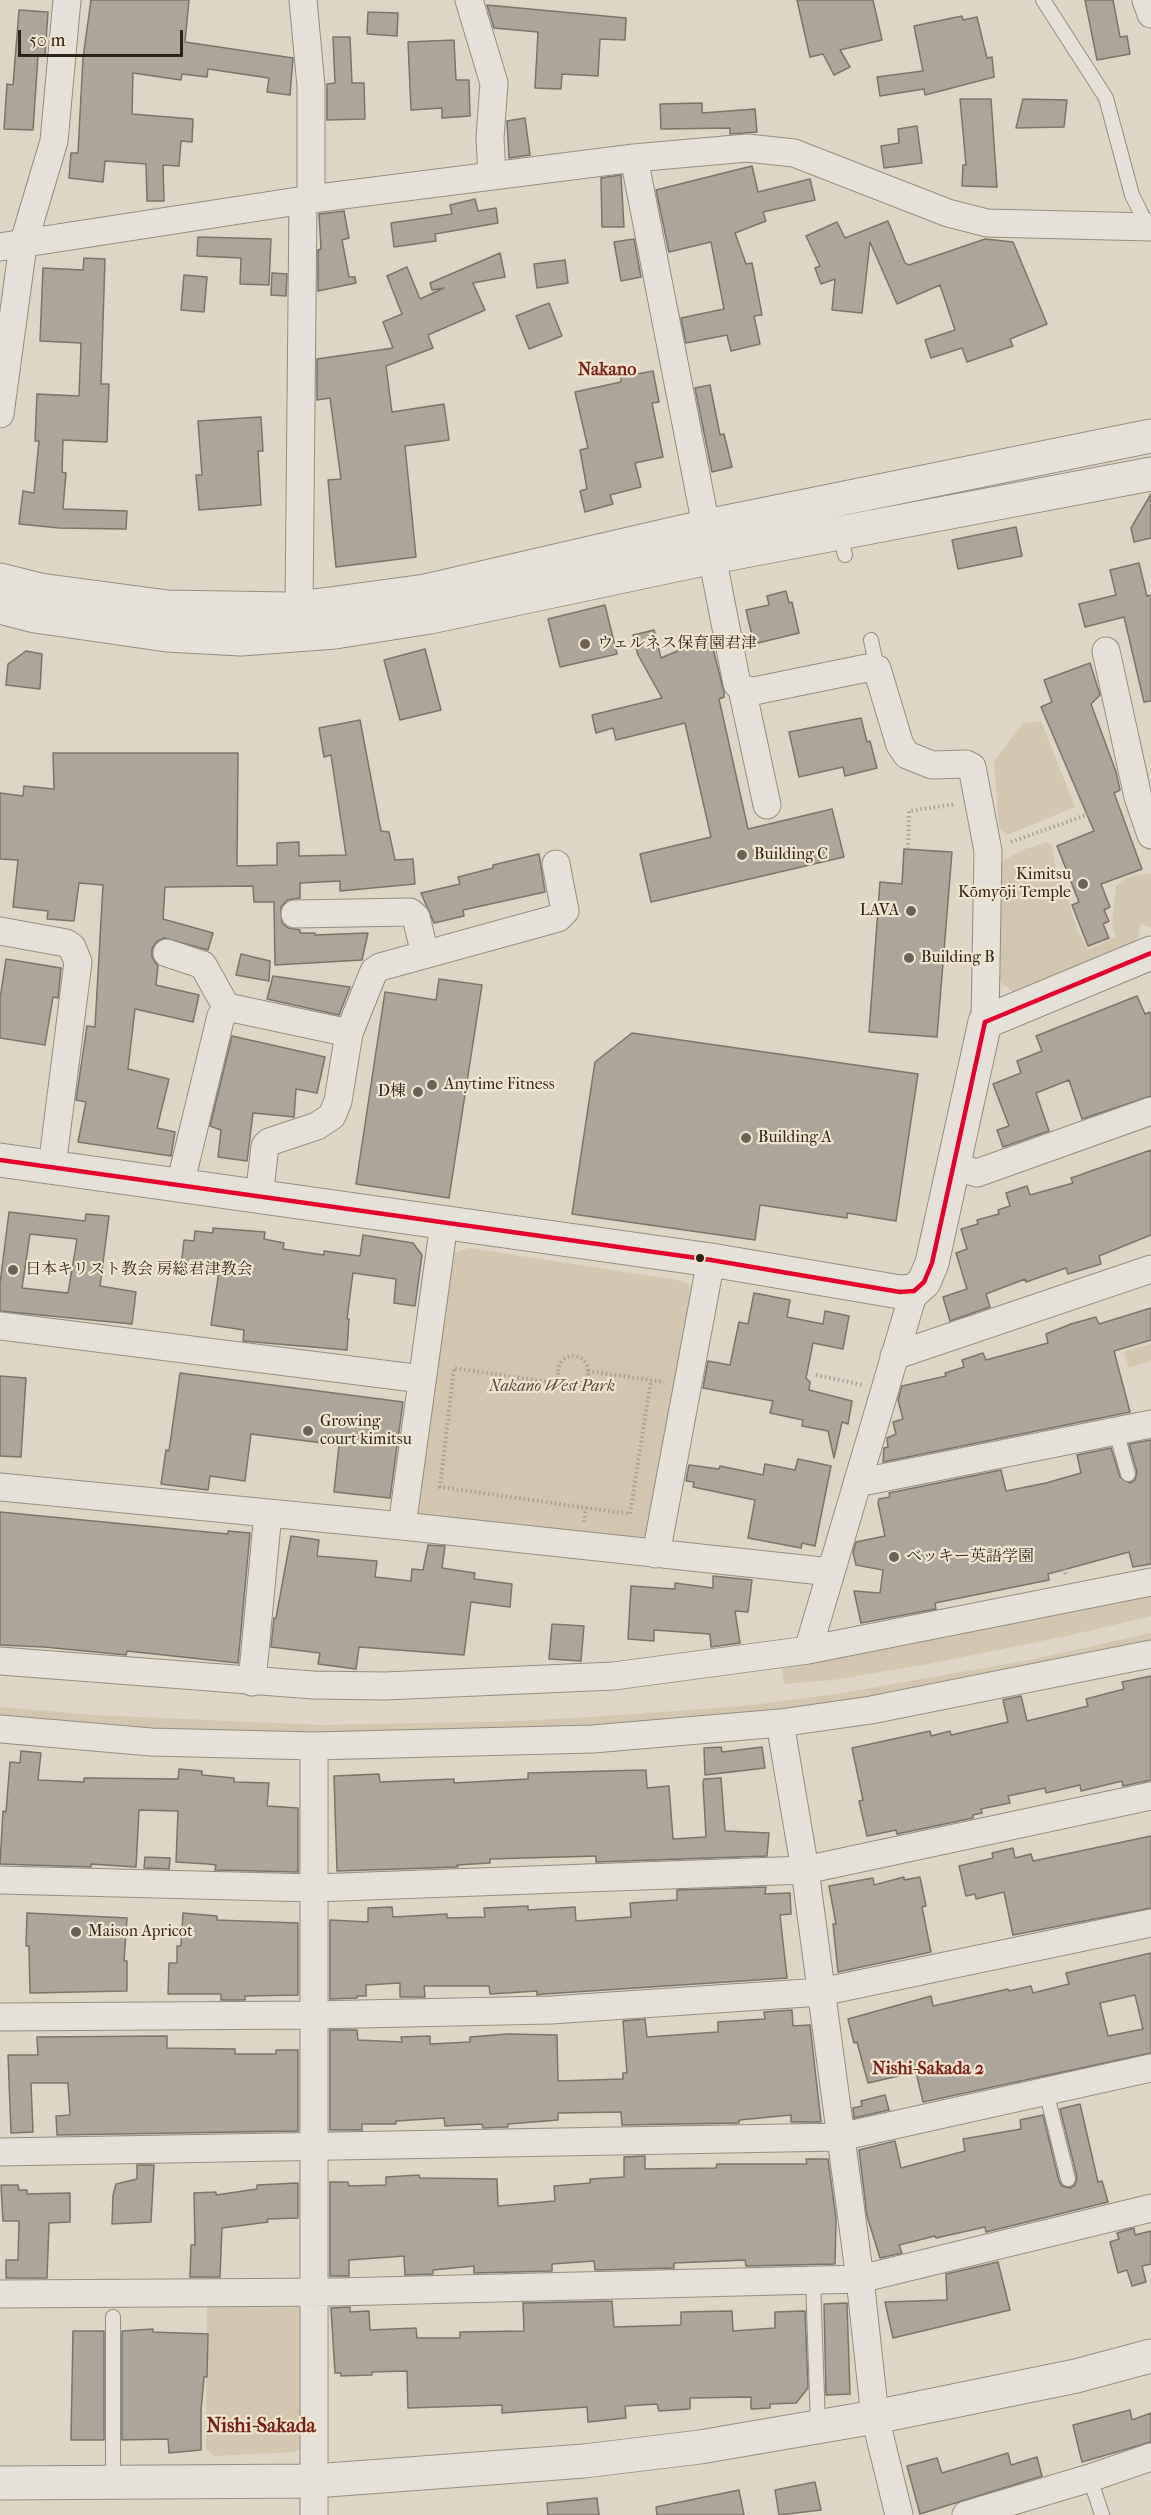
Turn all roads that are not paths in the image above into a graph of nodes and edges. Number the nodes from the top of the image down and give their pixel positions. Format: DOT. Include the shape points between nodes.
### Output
graph roads {
  1 [pos="67,0"];
  2 [pos="303,0"];
  3 [pos="469,0"];
  4 [pos="1043,0"];
  5 [pos="1146,0"];
  6 [pos="1151,14"];
  7 [pos="634,158"];
  8 [pos="492,175"];
  9 [pos="307,199"];
  10 [pos="1149,227"];
  11 [pos="11,246"];
  12 [pos="0,414"];
  13 [pos="1151,436"];
  14 [pos="1151,474"];
  15 [pos="710,541"];
  16 [pos="0,580"];
  17 [pos="0,607"];
  18 [pos="299,608"];
  19 [pos="871,640"];
  20 [pos="1106,651"];
  21 [pos="877,669"];
  22 [pos="742,689"];
  23 [pos="767,805"];
  24 [pos="1151,835"];
  25 [pos="556,864"];
  26 [pos="295,914"];
  27 [pos="0,931"];
  28 [pos="1151,952"];
  29 [pos="167,953"];
  30 [pos="425,954"];
  31 [pos="228,1010"];
  32 [pos="985,1023"];
  33 [pos="350,1033"];
  34 [pos="1151,1111"];
  35 [pos="0,1160"];
  36 [pos="953,1166"];
  37 [pos="52,1167"];
  38 [pos="180,1185"];
  39 [pos="259,1197"];
  40 [pos="444,1223"];
  41 [pos="711,1260"];
  42 [pos="1151,1269"];
  43 [pos="914,1291"];
  44 [pos="0,1326"];
  45 [pos="894,1356"];
  46 [pos="422,1379"];
  47 [pos="1151,1424"];
  48 [pos="1116,1431"];
  49 [pos="1128,1474"];
  50 [pos="857,1483"];
  51 [pos="0,1487"];
  52 [pos="267,1513"];
  53 [pos="402,1526"];
  54 [pos="656,1554"];
  55 [pos="831,1572"];
  56 [pos="1151,1582"];
  57 [pos="808,1650"];
  58 [pos="1151,1654"];
  59 [pos="0,1661"];
  60 [pos="252,1682"];
  61 [pos="780,1723"];
  62 [pos="0,1729"];
  63 [pos="314,1746"];
  64 [pos="1151,1796"];
  65 [pos="805,1870"];
  66 [pos="0,1880"];
  67 [pos="314,1888"];
  68 [pos="1151,1923"];
  69 [pos="821,1992"];
  70 [pos="312,2015"];
  71 [pos="0,2017"];
  72 [pos="1151,2068"];
  73 [pos="1046,2091"];
  74 [pos="840,2138"];
  75 [pos="315,2145"];
  76 [pos="0,2152"];
  77 [pos="1068,2179"];
  78 [pos="1151,2208"];
  79 [pos="860,2279"];
  80 [pos="813,2280"];
  81 [pos="313,2292"];
  82 [pos="0,2294"];
  83 [pos="113,2317"];
  84 [pos="1151,2356"];
  85 [pos="875,2417"];
  86 [pos="818,2426"];
  87 [pos="1151,2457"];
  88 [pos="1090,2478"];
  89 [pos="314,2481"];
  90 [pos="113,2482"];
  91 [pos="0,2483"];
  92 [pos="314,2515"];
  93 [pos="899,2515"];
  94 [pos="966,2515"];
  95 [pos="1102,2515"];
  1 -- 11 [label="street" via="54,141"];
  2 -- 9 [label="street" via="312,86"];
  3 -- 8 [label="street" via="494,83"];
  4 -- 10 [label="lane" via="1106,98 1132,195"];
  5 -- 6 [label="street"];
  7 -- 8 [label="street"];
  7 -- 10 [label="street" via="747,147 794,153 948,213 987,223"];
  7 -- 15 [label="street"];
  8 -- 9 [label="street"];
  9 -- 11 [label="street"];
  9 -- 18 [label="street"];
  11 -- 12 [label="street"];
  13 -- 15 [label="street"];
  14 -- 15 [label="street" via="842,544"];
  15 -- 17 [label="street" via="430,617 335,632 240,639 167,635 35,616"];
  15 -- 18 [label="street" via="425,591"];
  15 -- 22 [label="street" via="737,684"];
  16 -- 18 [label="street" via="40,590 168,607"];
  19 -- 21 [label="lane"];
  20 -- 24 [label="street" via="1138,797"];
  21 -- 22 [label="street" via="754,691"];
  21 -- 32 [label="street" via="900,745 907,756 932,765 972,767 988,851"];
  22 -- 23 [label="street"];
  25 -- 30 [label="street" via="565,911 558,918"];
  26 -- 30 [label="street" via="410,912 416,917"];
  27 -- 37 [label="street" via="66,942 78,962"];
  28 -- 32 [label="street"];
  29 -- 31 [label="street" via="203,965"];
  30 -- 33 [label="street" via="374,971"];
  31 -- 33 [label="street"];
  31 -- 38 [label="street" via="221,1016"];
  32 -- 36 [label="street"];
  33 -- 39 [label="street" via="332,1116 265,1146"];
  34 -- 36 [label="street" via="977,1173"];
  35 -- 37 [label="street"];
  36 -- 43 [label="street" via="932,1263 924,1282"];
  37 -- 38 [label="street"];
  38 -- 39 [label="street"];
  39 -- 40 [label="street"];
  40 -- 41 [label="street"];
  40 -- 46 [label="street"];
  41 -- 43 [label="street" via="900,1292"];
  41 -- 54 [label="street"];
  42 -- 45 [label="street"];
  43 -- 45 [label="street"];
  44 -- 46 [label="street"];
  45 -- 50 [label="street"];
  46 -- 53 [label="street"];
  47 -- 48 [label="street"];
  48 -- 49 [label="lane"];
  48 -- 50 [label="street"];
  50 -- 55 [label="street"];
  51 -- 52 [label="street"];
  52 -- 53 [label="street"];
  52 -- 60 [label="street"];
  53 -- 54 [label="street"];
  54 -- 55 [label="street"];
  55 -- 57 [label="street"];
  56 -- 57 [label="street"];
  57 -- 60 [label="street" via="614,1676 519,1682 385,1686"];
  58 -- 61 [label="street" via="871,1710"];
  59 -- 60 [label="street"];
  61 -- 63 [label="street" via="593,1739"];
  61 -- 65 [label="street"];
  62 -- 63 [label="street" via="151,1742"];
  63 -- 67 [label="street"];
  64 -- 65 [label="street"];
  65 -- 67 [label="street"];
  65 -- 69 [label="street"];
  66 -- 67 [label="street"];
  67 -- 70 [label="street"];
  68 -- 69 [label="street"];
  69 -- 70 [label="street" via="551,2010"];
  69 -- 74 [label="street"];
  70 -- 71 [label="street"];
  70 -- 75 [label="street"];
  72 -- 73 [label="street"];
  73 -- 74 [label="street"];
  73 -- 77 [label="lane"];
  74 -- 75 [label="street"];
  74 -- 79 [label="street"];
  75 -- 76 [label="street"];
  75 -- 81 [label="street"];
  78 -- 79 [label="street"];
  79 -- 80 [label="street"];
  79 -- 85 [label="street"];
  80 -- 81 [label="street"];
  80 -- 86 [label="lane"];
  81 -- 82 [label="street"];
  81 -- 89 [label="street"];
  83 -- 90 [label="lane"];
  84 -- 85 [label="street" via="1076,2376"];
  85 -- 86 [label="street"];
  85 -- 93 [label="street"];
  86 -- 89 [label="street" via="585,2461"];
  87 -- 88 [label="street"];
  88 -- 94 [label="street"];
  88 -- 95 [label="lane"];
  89 -- 90 [label="street"];
  89 -- 92 [label="street"];
  90 -- 91 [label="street"];
}
